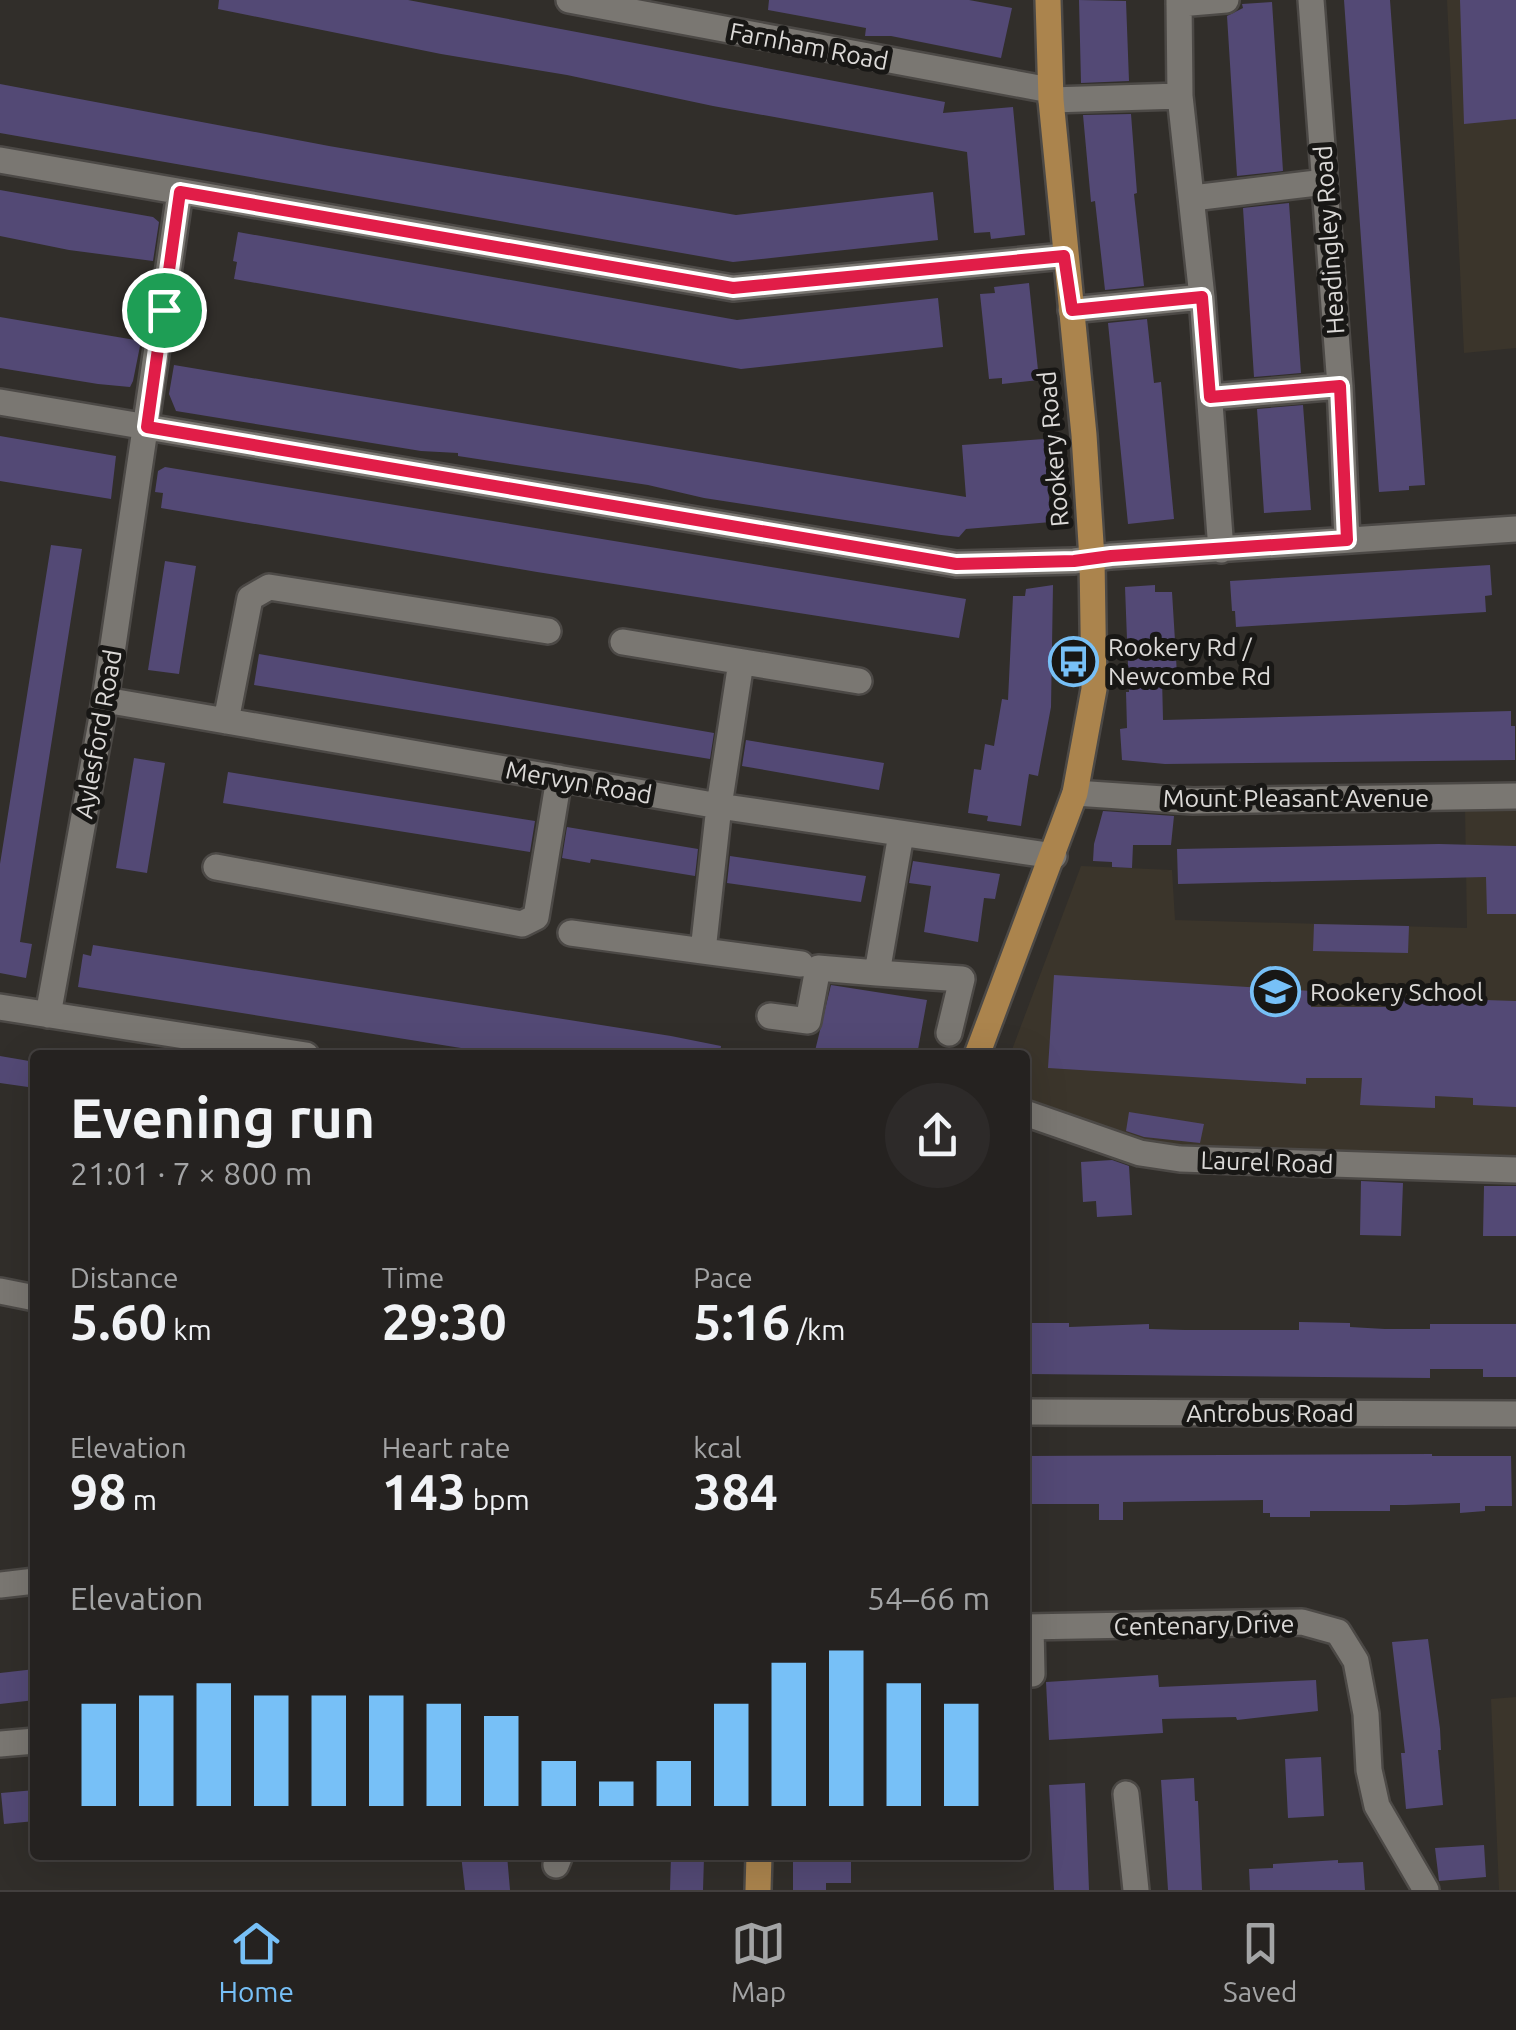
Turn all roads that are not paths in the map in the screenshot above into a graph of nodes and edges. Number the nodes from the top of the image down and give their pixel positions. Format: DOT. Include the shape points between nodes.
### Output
graph roads {
  1 [pos="569,0"];
  2 [pos="1048,0"];
  3 [pos="1226,0"];
  4 [pos="1311,0"];
  5 [pos="1179,2"];
  6 [pos="1051,95"];
  7 [pos="1180,96"];
  8 [pos="0,160"];
  9 [pos="1325,182"];
  10 [pos="180,192"];
  11 [pos="1192,198"];
  12 [pos="1064,256"];
  13 [pos="1202,297"];
  14 [pos="1072,310"];
  15 [pos="1340,386"];
  16 [pos="1210,397"];
  17 [pos="0,402"];
  18 [pos="147,427"];
  19 [pos="1516,529"];
  20 [pos="1347,540"];
  21 [pos="1221,550"];
  22 [pos="1092,559"];
  23 [pos="548,631"];
  24 [pos="623,642"];
  25 [pos="741,662"];
  26 [pos="859,681"];
  27 [pos="106,700"];
  28 [pos="226,721"];
  29 [pos="559,778"];
  30 [pos="1076,792"];
  31 [pos="1516,796"];
  32 [pos="719,806"];
  33 [pos="901,834"];
  34 [pos="1054,856"];
  35 [pos="216,867"];
  36 [pos="571,933"];
  37 [pos="702,951"];
  38 [pos="800,964"];
  39 [pos="877,972"];
  40 [pos="0,1007"];
  41 [pos="48,1015"];
  42 [pos="770,1016"];
  43 [pos="948,1034"];
  44 [pos="274,1050"];
  45 [pos="980,1050"];
  46 [pos="1030,1115"];
  47 [pos="1516,1170"];
  48 [pos="0,1291"];
  49 [pos="30,1297"];
  50 [pos="1030,1412"];
  51 [pos="1516,1414"];
  52 [pos="30,1582"];
  53 [pos="0,1585"];
  54 [pos="1030,1627"];
  55 [pos="1030,1650"];
  56 [pos="1032,1674"];
  57 [pos="30,1741"];
  58 [pos="0,1744"];
  59 [pos="1126,1794"];
  60 [pos="758,1860"];
  61 [pos="758,1890"];
  62 [pos="1136,1890"];
  63 [pos="1426,1890"];
  1 -- 6 [label="street, Farnham Road"];
  2 -- 6 [label="main road, Rookery Road"];
  3 -- 5 [label="street"];
  4 -- 9 [label="street, Headingley Road"];
  5 -- 7 [label="street"];
  6 -- 7 [label="street, Farnham Road"];
  6 -- 12 [label="main road, Rookery Road"];
  7 -- 11 [label="street"];
  8 -- 10 [label="street"];
  9 -- 11 [label="street"];
  9 -- 15 [label="street, Headingley Road"];
  10 -- 12 [label="street" via="733,288"];
  10 -- 18 [label="street, Aylesford Road"];
  11 -- 13 [label="street"];
  12 -- 14 [label="main road, Rookery Road"];
  13 -- 14 [label="street"];
  13 -- 16 [label="street"];
  14 -- 22 [label="main road, Rookery Road"];
  15 -- 16 [label="street"];
  15 -- 20 [label="street, Headingley Road"];
  16 -- 21 [label="street"];
  17 -- 18 [label="street"];
  18 -- 22 [label="street" via="956,564"];
  18 -- 27 [label="street, Aylesford Road"];
  19 -- 20 [label="street"];
  20 -- 21 [label="street"];
  21 -- 22 [label="street"];
  22 -- 30 [label="main road, Rookery Road" via="1094,689"];
  23 -- 28 [label="street" via="270,587 250,598"];
  24 -- 25 [label="street"];
  25 -- 26 [label="street"];
  25 -- 32 [label="street"];
  27 -- 28 [label="street, Mervyn Road"];
  27 -- 41 [label="street, Aylesford Road"];
  28 -- 29 [label="street, Mervyn Road"];
  29 -- 32 [label="street, Mervyn Road"];
  29 -- 35 [label="street" via="536,917 522,924"];
  30 -- 31 [label="street, Mount Pleasant Avenue" via="1193,801"];
  30 -- 34 [label="main road, Rookery Road"];
  32 -- 33 [label="street, Mervyn Road"];
  32 -- 37 [label="street"];
  33 -- 34 [label="street, Mervyn Road"];
  33 -- 39 [label="street"];
  34 -- 45 [label="main road, Rookery Road"];
  36 -- 37 [label="street"];
  37 -- 38 [label="street"];
  39 -- 42 [label="street" via="818,968 808,1021"];
  39 -- 43 [label="street" via="962,979"];
  40 -- 41 [label="street"];
  41 -- 44 [label="street"];
  46 -- 47 [label="street, Laurel Road" via="1140,1153 1180,1158"];
  48 -- 49 [label="street"];
  50 -- 51 [label="street, Antrobus Road"];
  52 -- 53 [label="street"];
  54 -- 63 [label="street, Centenary Drive" via="1302,1622 1338,1632 1356,1661 1377,1806"];
  55 -- 56 [label="street, Centenary Drive"];
  57 -- 58 [label="street"];
  59 -- 62 [label="street"];
  60 -- 61 [label="main road"];
}
